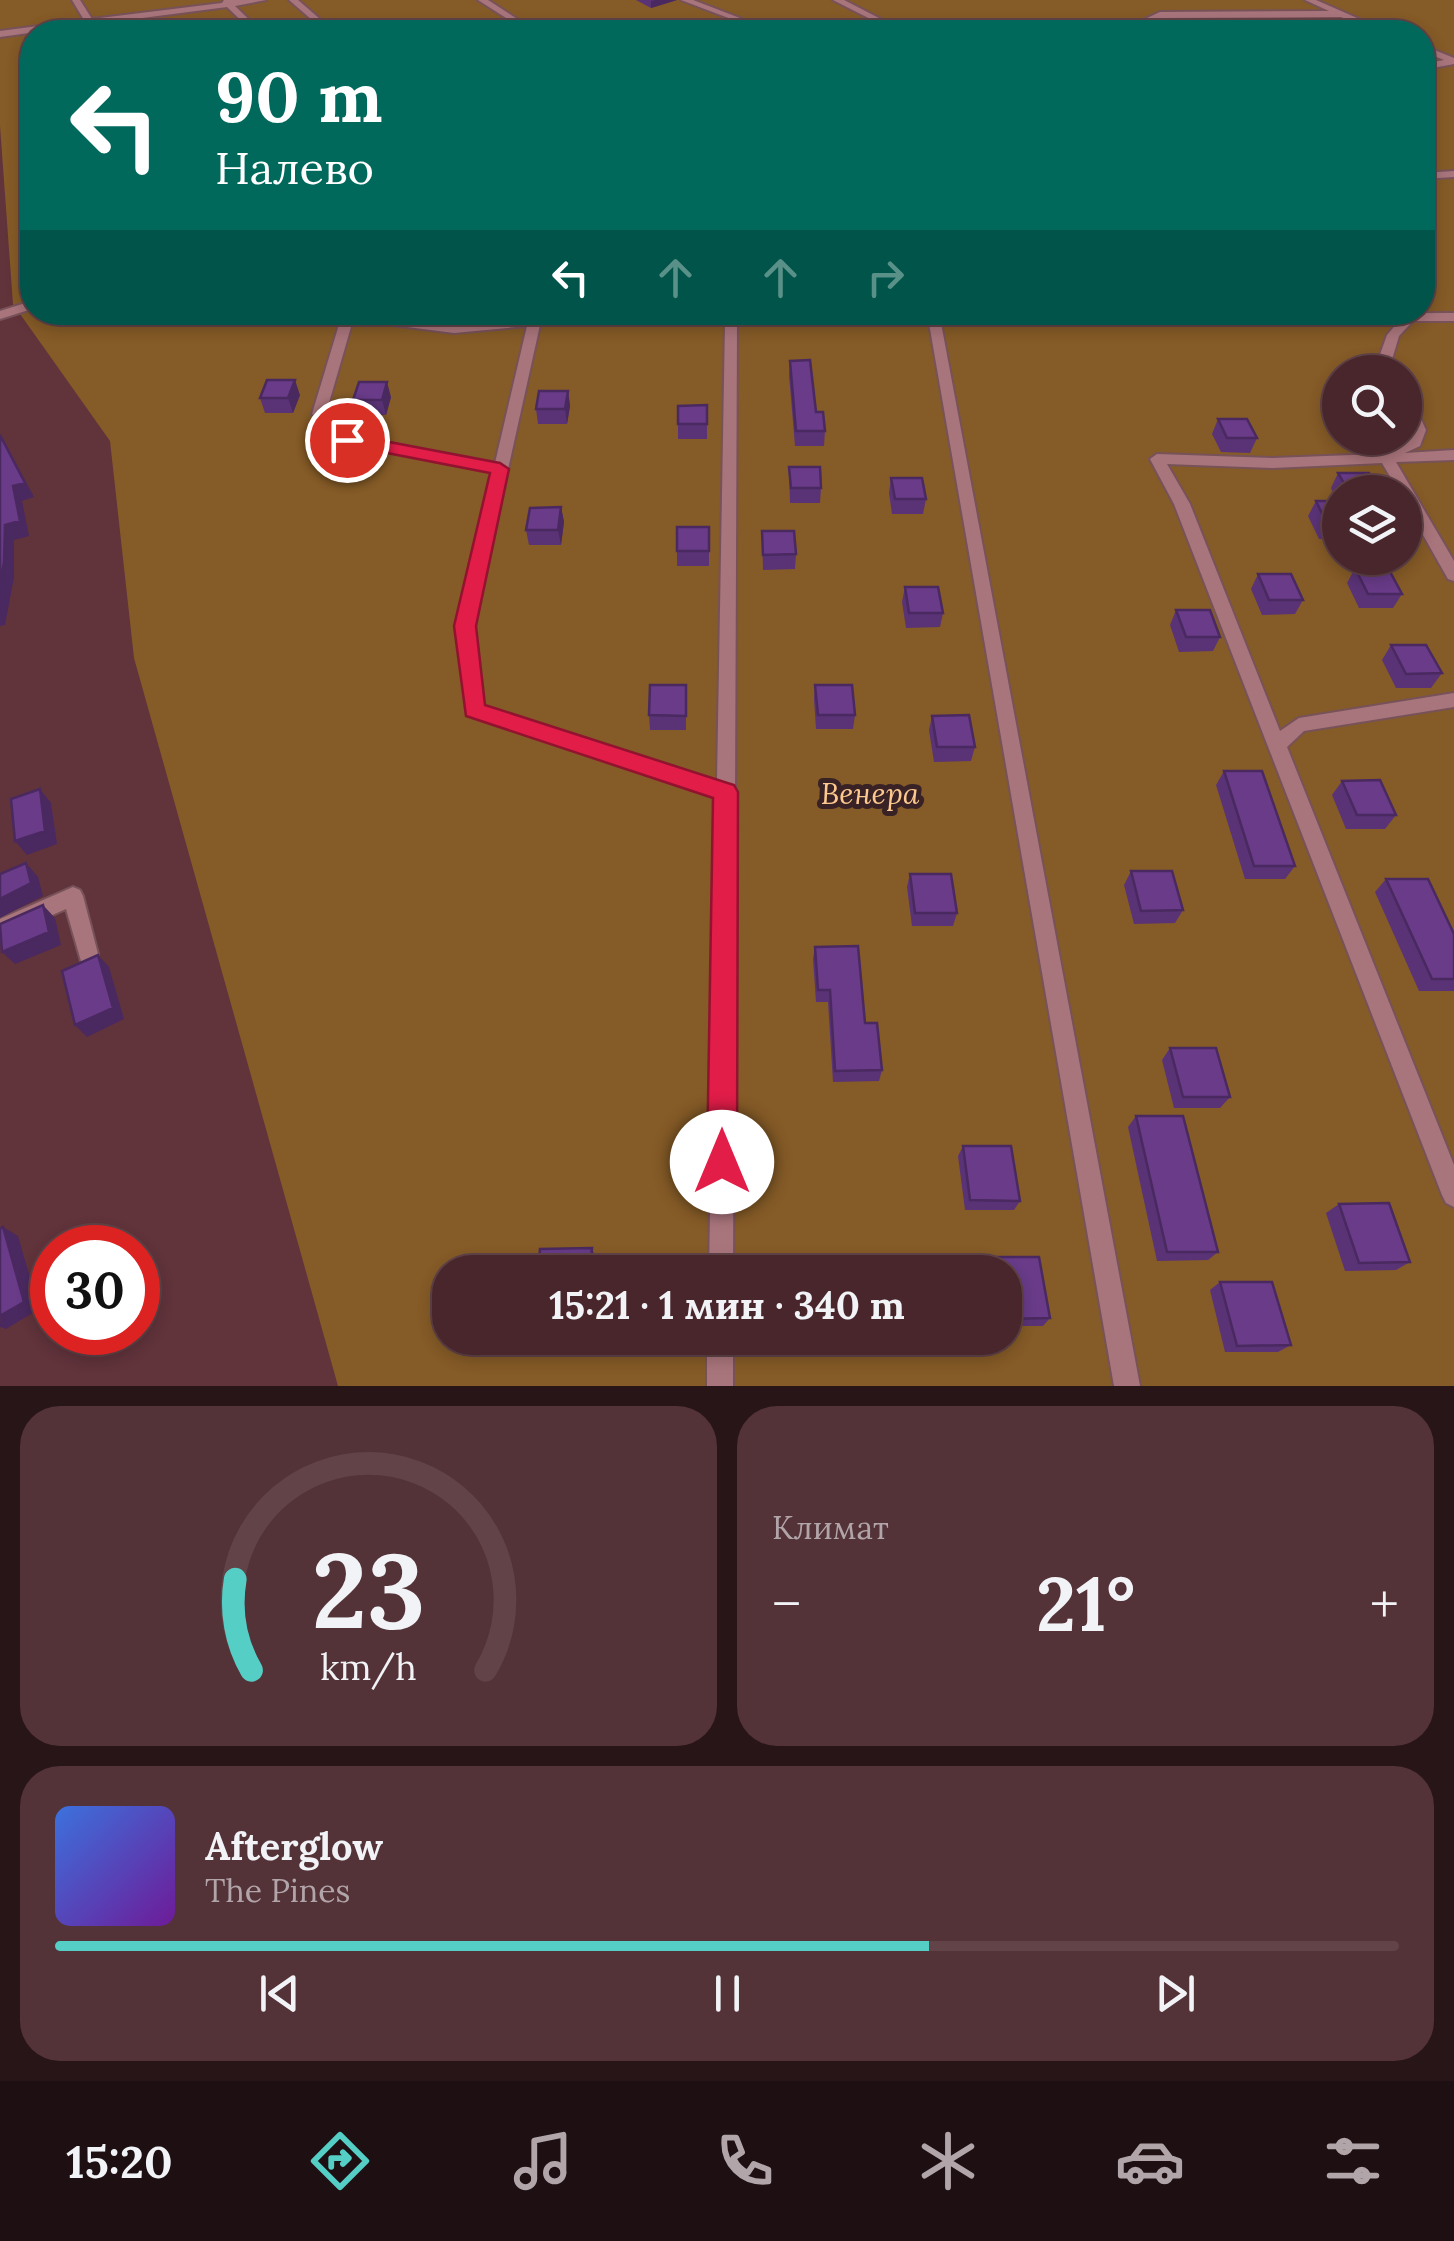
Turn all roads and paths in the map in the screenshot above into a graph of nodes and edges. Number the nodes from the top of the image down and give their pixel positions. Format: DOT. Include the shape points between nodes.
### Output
graph roads {
  1 [pos="262,0"];
  2 [pos="293,0"];
  3 [pos="482,0"];
  4 [pos="685,0"];
  5 [pos="837,0"];
  6 [pos="1309,0"];
  7 [pos="226,2"];
  8 [pos="1341,14"];
  9 [pos="139,20"];
  10 [pos="245,20"];
  11 [pos="317,20"];
  12 [pos="514,20"];
  13 [pos="739,20"];
  14 [pos="876,20"];
  15 [pos="1149,20"];
  16 [pos="1356,20"];
  17 [pos="345,325"];
  18 [pos="409,325"];
  19 [pos="488,325"];
  20 [pos="533,325"];
  21 [pos="731,325"];
  22 [pos="936,325"];
  23 [pos="1402,325"];
  24 [pos="1386,355"];
  25 [pos="1454,455"];
  26 [pos="1384,456"];
  27 [pos="500,469"];
  28 [pos="1454,576"];
  29 [pos="1454,700"];
  30 [pos="1277,745"];
  31 [pos="726,792"];
  32 [pos="0,930"];
  33 [pos="88,954"];
  34 [pos="1454,1195"];
  35 [pos="721,1255"];
  36 [pos="720,1355"];
  37 [pos="720,1386"];
  38 [pos="1127,1386"];
  1 -- 7 [label="street"];
  2 -- 11 [label="street"];
  3 -- 12 [label="street"];
  4 -- 13 [label="street"];
  5 -- 14 [label="street"];
  6 -- 8 [label="street"];
  7 -- 9 [label="street"];
  7 -- 10 [label="street"];
  8 -- 15 [label="street"];
  8 -- 16 [label="street"];
  17 -- 27 [label="street" via="320,414 347,440"];
  18 -- 19 [label="street"];
  20 -- 27 [label="street"];
  21 -- 31 [label="street"];
  22 -- 38 [label="street"];
  23 -- 24 [label="street"];
  25 -- 26 [label="street"];
  26 -- 28 [label="street"];
  26 -- 30 [label="street" via="1274,463 1158,460 1182,504"];
  27 -- 31 [label="street" via="465,626 474,710"];
  29 -- 30 [label="street" via="1299,725"];
  30 -- 34 [label="street"];
  31 -- 35 [label="street"];
  32 -- 33 [label="street" via="74,896"];
  36 -- 37 [label="street"];
}
